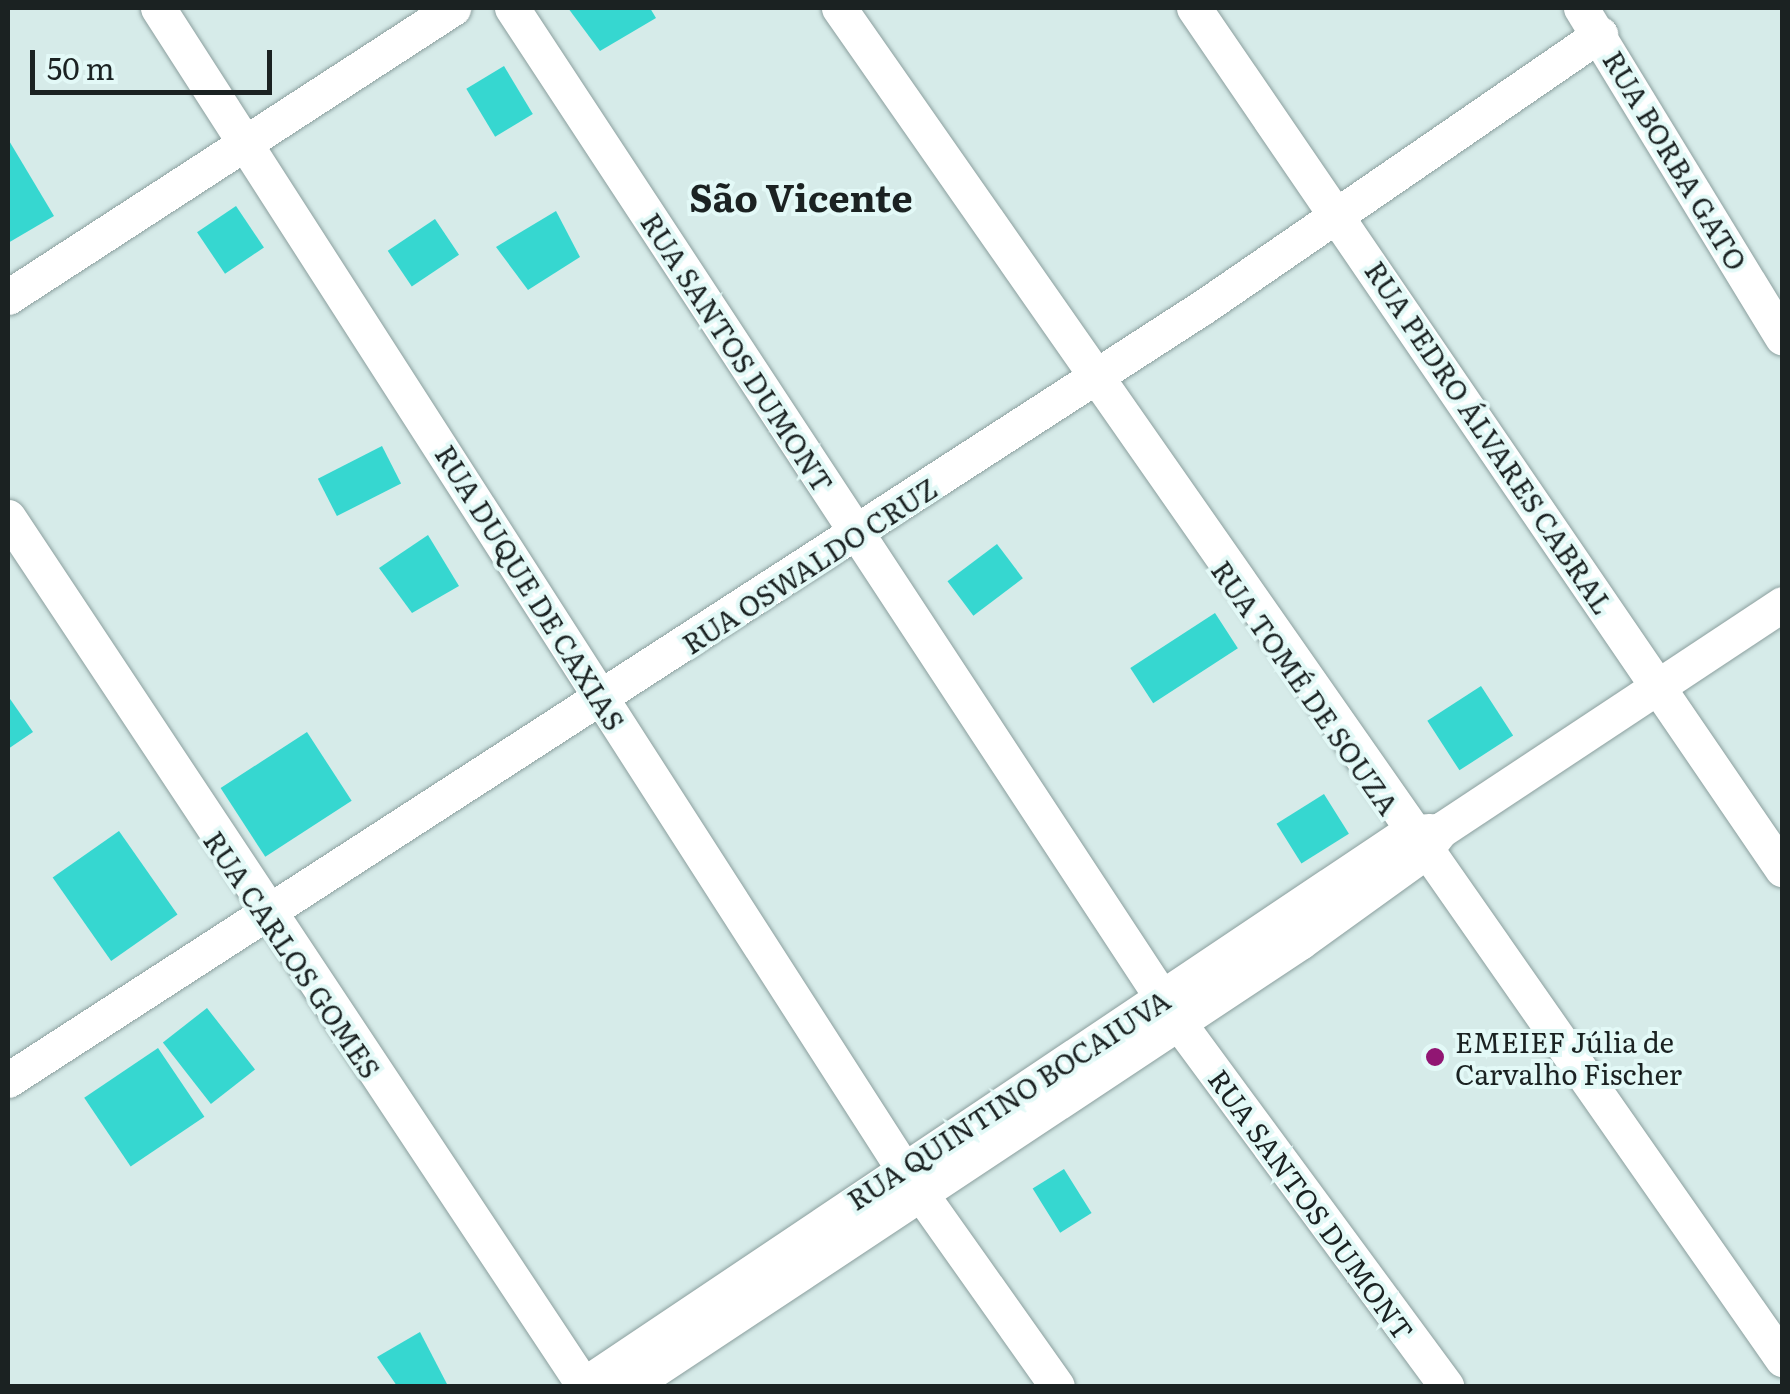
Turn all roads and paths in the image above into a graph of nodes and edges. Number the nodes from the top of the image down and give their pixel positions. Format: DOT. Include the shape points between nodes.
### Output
graph roads {
  1 [pos="158,8"];
  2 [pos="453,8"];
  3 [pos="512,8"];
  4 [pos="839,8"];
  5 [pos="1194,8"];
  6 [pos="1590,21"];
  7 [pos="252,146"];
  8 [pos="1342,216"];
  9 [pos="8,297"];
  10 [pos="1782,337"];
  11 [pos="1092,379"];
  12 [pos="8,517"];
  13 [pos="857,533"];
  14 [pos="1782,604"];
  15 [pos="1660,690"];
  16 [pos="602,700"];
  17 [pos="1423,839"];
  18 [pos="1782,869"];
  19 [pos="262,911"];
  20 [pos="1170,1010"];
  21 [pos="8,1080"];
  22 [pos="911,1180"];
  23 [pos="1782,1359"];
  24 [pos="583,1386"];
  25 [pos="630,1386"];
  26 [pos="1057,1386"];
  27 [pos="1446,1386"];
  1 -- 7 [label="street, RUA DUQUE DE CAXIAS"];
  2 -- 7 [label="street"];
  3 -- 13 [label="street, RUA SANTOS DUMONT"];
  4 -- 11 [label="street, RUA TOMÉ DE SOUZA"];
  5 -- 8 [label="street, RUA PEDRO ÁLVARES CABRAL"];
  6 -- 8 [label="street, RUA OSWALDO CRUZ"];
  6 -- 10 [label="street, RUA BORBA GATO"];
  7 -- 9 [label="street"];
  7 -- 16 [label="street, RUA DUQUE DE CAXIAS"];
  8 -- 11 [label="street, RUA OSWALDO CRUZ"];
  8 -- 15 [label="street, RUA PEDRO ÁLVARES CABRAL"];
  11 -- 13 [label="street, RUA OSWALDO CRUZ"];
  11 -- 17 [label="street, RUA TOMÉ DE SOUZA"];
  12 -- 19 [label="street, RUA CARLOS GOMES"];
  13 -- 16 [label="street, RUA OSWALDO CRUZ"];
  13 -- 20 [label="street, RUA SANTOS DUMONT"];
  14 -- 15 [label="street, RUA QUINTINO BOCAIUVA"];
  15 -- 17 [label="street, RUA QUINTINO BOCAIUVA"];
  15 -- 18 [label="street, RUA PEDRO ÁLVARES CABRAL"];
  16 -- 19 [label="street, RUA OSWALDO CRUZ"];
  16 -- 22 [label="street, RUA DUQUE DE CAXIAS"];
  17 -- 20 [label="street, RUA QUINTINO BOCAIUVA"];
  17 -- 23 [label="street, RUA TOMÉ DE SOUZA"];
  19 -- 21 [label="street, RUA OSWALDO CRUZ"];
  19 -- 24 [label="street, RUA CARLOS GOMES"];
  20 -- 22 [label="street, RUA QUINTINO BOCAIUVA"];
  20 -- 27 [label="street, RUA SANTOS DUMONT"];
  22 -- 24 [label="street, RUA QUINTINO BOCAIUVA"];
  22 -- 25 [label="street, RUA QUINTINO BOCAIUVA"];
  22 -- 26 [label="street, RUA DUQUE DE CAXIAS"];
}
